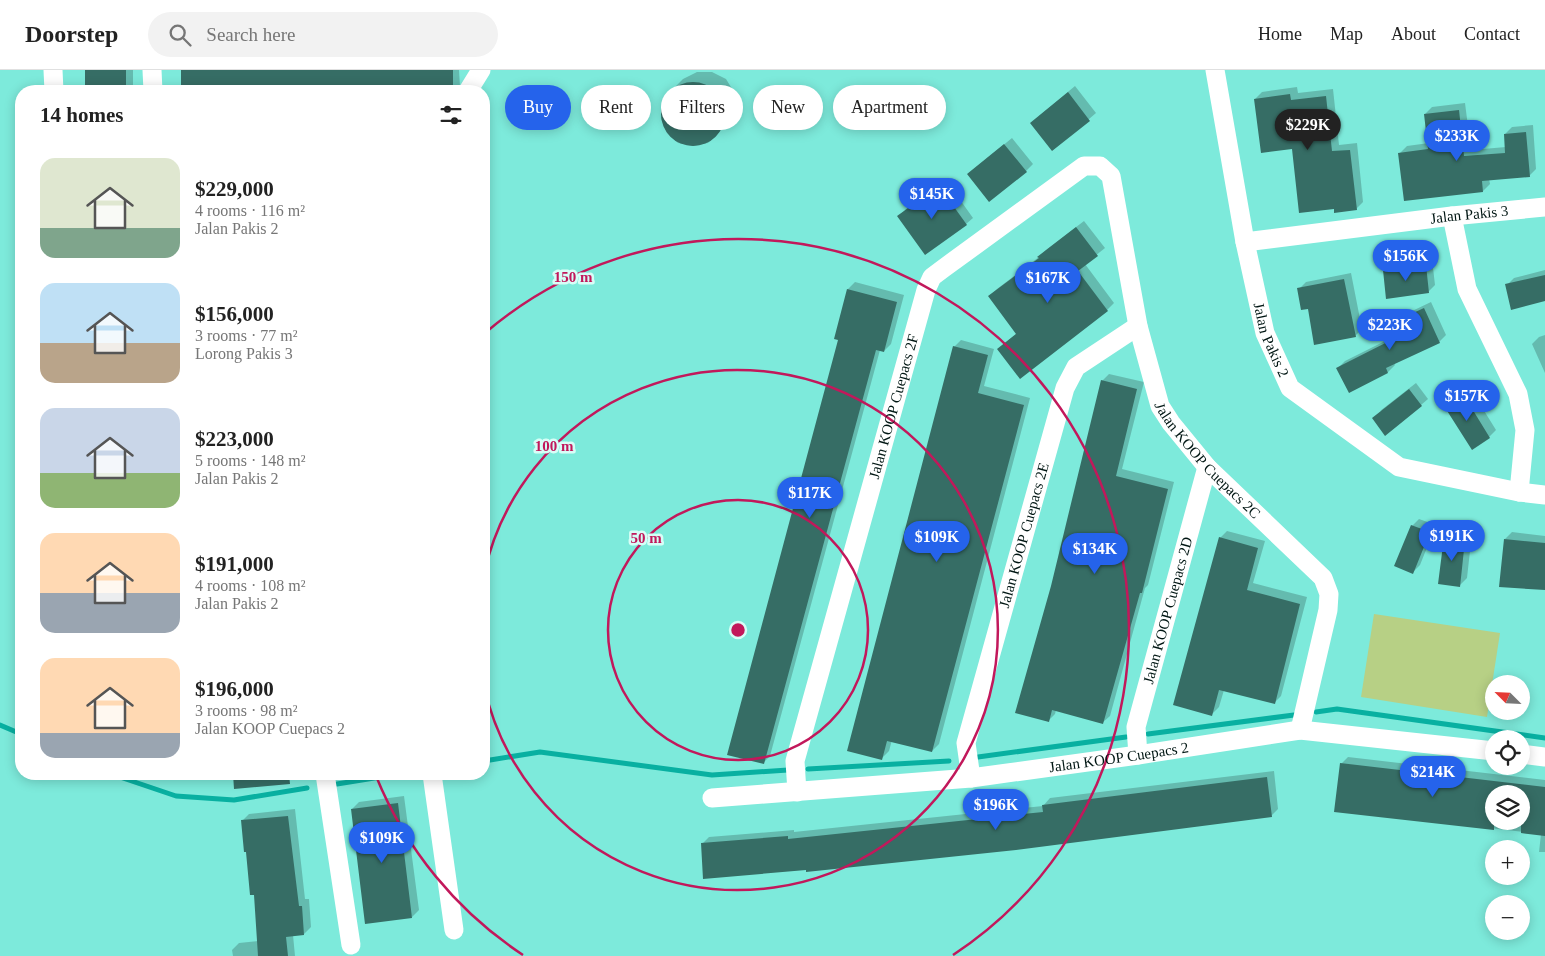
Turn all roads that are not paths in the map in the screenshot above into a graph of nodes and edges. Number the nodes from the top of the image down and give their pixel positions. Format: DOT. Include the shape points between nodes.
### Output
graph roads {
  1 [pos="53,70"];
  2 [pos="152,70"];
  3 [pos="481,70"];
  4 [pos="1215,70"];
  5 [pos="54,85"];
  6 [pos="152,85"];
  7 [pos="472,85"];
  8 [pos="1100,166"];
  9 [pos="1545,207"];
  10 [pos="1452,216"];
  11 [pos="1245,242"];
  12 [pos="1138,326"];
  13 [pos="1207,467"];
  14 [pos="1519,492"];
  15 [pos="1545,495"];
  16 [pos="1300,730"];
  17 [pos="1485,750"];
  18 [pos="1138,755"];
  19 [pos="1530,755"];
  20 [pos="1545,757"];
  21 [pos="970,778"];
  22 [pos="326,780"];
  23 [pos="433,780"];
  24 [pos="797,792"];
  25 [pos="712,798"];
  26 [pos="454,930"];
  27 [pos="351,945"];
  1 -- 5 [label="street"];
  2 -- 6 [label="street"];
  3 -- 7 [label="street"];
  4 -- 11 [label="street, Jalan Pakis 2"];
  8 -- 12 [label="street, Jalan KOOP Cuepacs 2C" via="1111,176"];
  8 -- 24 [label="street, Jalan KOOP Cuepacs 2F" via="1084,166 932,277 795,761"];
  9 -- 10 [label="street, Jalan Pakis 3"];
  10 -- 11 [label="street, Jalan Pakis 3"];
  10 -- 14 [label="street" via="1468,289 1518,394 1525,430"];
  11 -- 14 [label="street, Jalan Pakis 2" via="1265,332 1290,388 1398,467"];
  12 -- 13 [label="street, Jalan KOOP Cuepacs 2C" via="1160,406"];
  12 -- 21 [label="street, Jalan KOOP Cuepacs 2E" via="1076,367 1065,388 966,743"];
  13 -- 16 [label="street, Jalan KOOP Cuepacs 2C" via="1323,578 1329,594"];
  13 -- 18 [label="street, Jalan KOOP Cuepacs 2D" via="1136,727"];
  14 -- 15 [label="street, Jalan Pakis 2"];
  16 -- 17 [label="street, Jalan KOOP Cuepacs 2"];
  16 -- 18 [label="street, Jalan KOOP Cuepacs 2"];
  18 -- 21 [label="street, Jalan KOOP Cuepacs 2"];
  19 -- 20 [label="street"];
  21 -- 24 [label="street, Jalan KOOP Cuepacs 2"];
  22 -- 27 [label="street"];
  23 -- 26 [label="street"];
  24 -- 25 [label="street, Jalan KOOP Cuepacs 2"];
}
